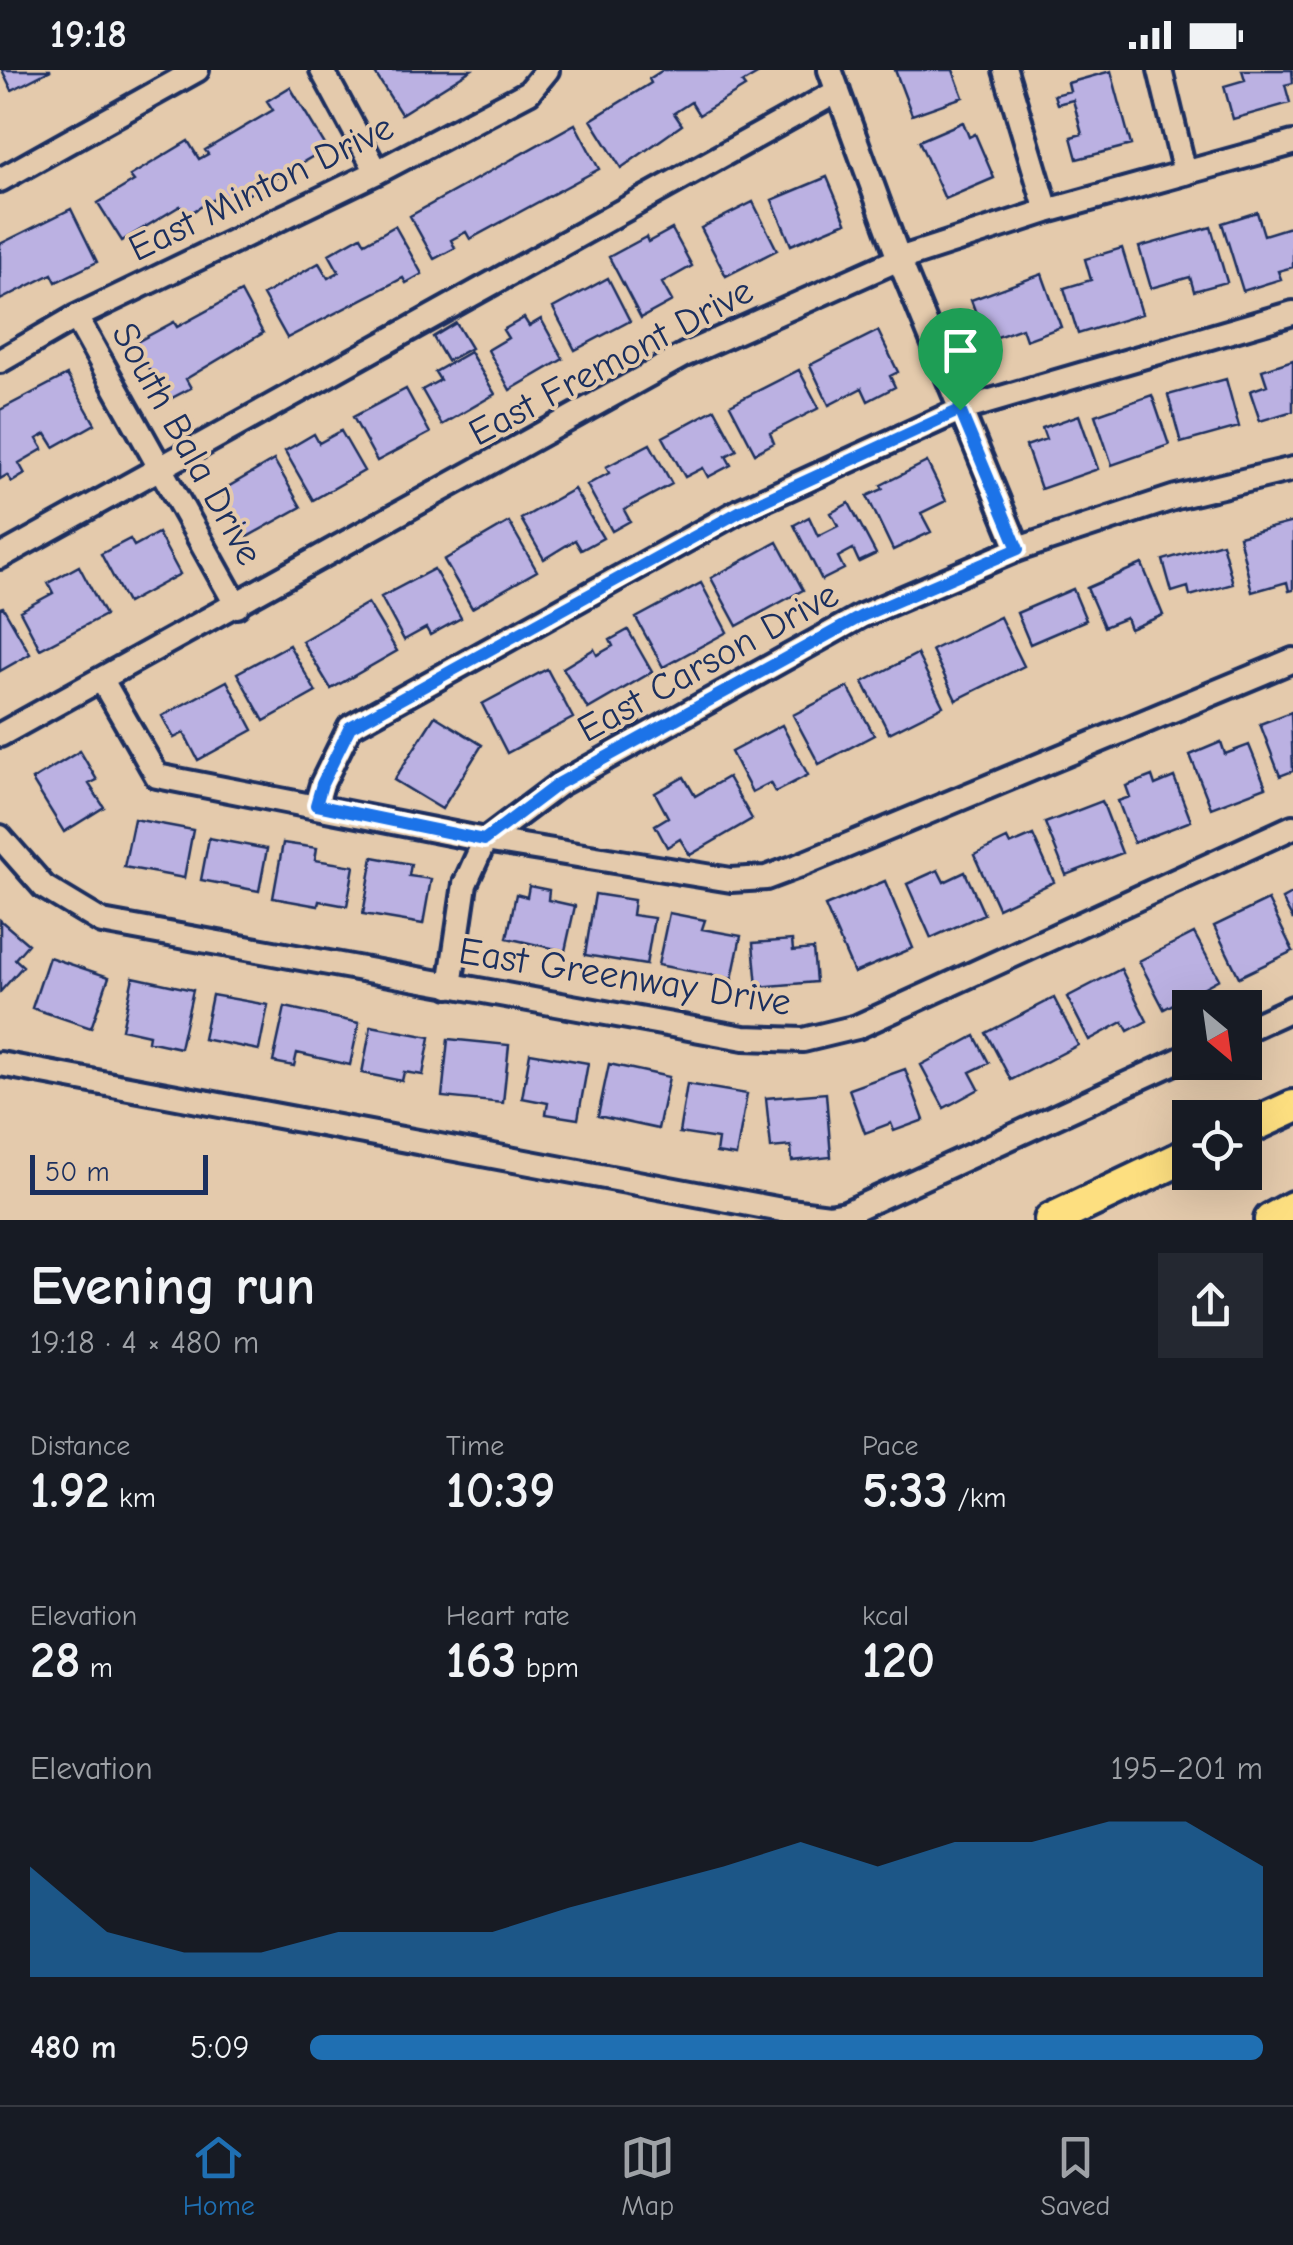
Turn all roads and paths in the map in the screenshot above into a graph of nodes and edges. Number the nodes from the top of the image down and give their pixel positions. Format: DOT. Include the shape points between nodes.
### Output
graph roads {
  1 [pos="197,70"];
  2 [pos="322,70"];
  3 [pos="547,70"];
  4 [pos="1005,70"];
  5 [pos="1160,70"];
  6 [pos="834,80"];
  7 [pos="1293,143"];
  8 [pos="377,172"];
  9 [pos="1185,172"];
  10 [pos="0,180"];
  11 [pos="1047,212"];
  12 [pos="898,259"];
  13 [pos="1293,313"];
  14 [pos="76,317"];
  15 [pos="0,361"];
  16 [pos="960,410"];
  17 [pos="160,468"];
  18 [pos="1293,469"];
  19 [pos="1018,549"];
  20 [pos="0,557"];
  21 [pos="237,606"];
  22 [pos="1293,660"];
  23 [pos="102,680"];
  24 [pos="0,735"];
  25 [pos="316,805"];
  26 [pos="1293,827"];
  27 [pos="0,837"];
  28 [pos="484,840"];
  29 [pos="450,986"];
  30 [pos="1293,1008"];
  31 [pos="1262,1022"];
  32 [pos="1172,1063"];
  33 [pos="0,1064"];
  34 [pos="1293,1106"];
  35 [pos="1262,1121"];
  36 [pos="1172,1163"];
  37 [pos="1293,1208"];
  38 [pos="1051,1220"];
  39 [pos="1271,1220"];
  1 -- 10 [label="street"];
  2 -- 8 [label="street"];
  3 -- 8 [label="street, East Minton Drive" via="529,92"];
  4 -- 11 [label="street"];
  5 -- 9 [label="street"];
  6 -- 12 [label="street"];
  6 -- 17 [label="street"];
  7 -- 9 [label="street, East Fremont Drive"];
  8 -- 14 [label="street, East Minton Drive"];
  9 -- 11 [label="street, East Fremont Drive"];
  11 -- 12 [label="street, East Fremont Drive"];
  12 -- 16 [label="street"];
  12 -- 21 [label="street, East Fremont Drive" via="684,355"];
  13 -- 16 [label="street"];
  14 -- 15 [label="street, East Minton Drive"];
  14 -- 17 [label="street, South Bala Drive"];
  16 -- 19 [label="street"];
  16 -- 25 [label="street" via="739,512 350,727"];
  17 -- 20 [label="street"];
  17 -- 21 [label="street, South Bala Drive"];
  18 -- 19 [label="street, East Carson Drive" via="1176,497"];
  19 -- 28 [label="street, East Carson Drive" via="862,616 558,784"];
  21 -- 23 [label="street, East Fremont Drive"];
  22 -- 28 [label="street" via="766,878 731,880"];
  23 -- 24 [label="street, East Fremont Drive"];
  23 -- 25 [label="street" via="157,776"];
  25 -- 28 [label="street"];
  26 -- 29 [label="street, East Greenway Drive" via="857,1027 803,1040 744,1038"];
  27 -- 29 [label="street, East Greenway Drive" via="44,887 102,922"];
  28 -- 29 [label="street" via="465,884"];
  30 -- 31 [label="street"];
  32 -- 33 [label="street" via="829,1216"];
  34 -- 35 [label="highway"];
  36 -- 38 [label="highway"];
  37 -- 39 [label="highway"];
}
